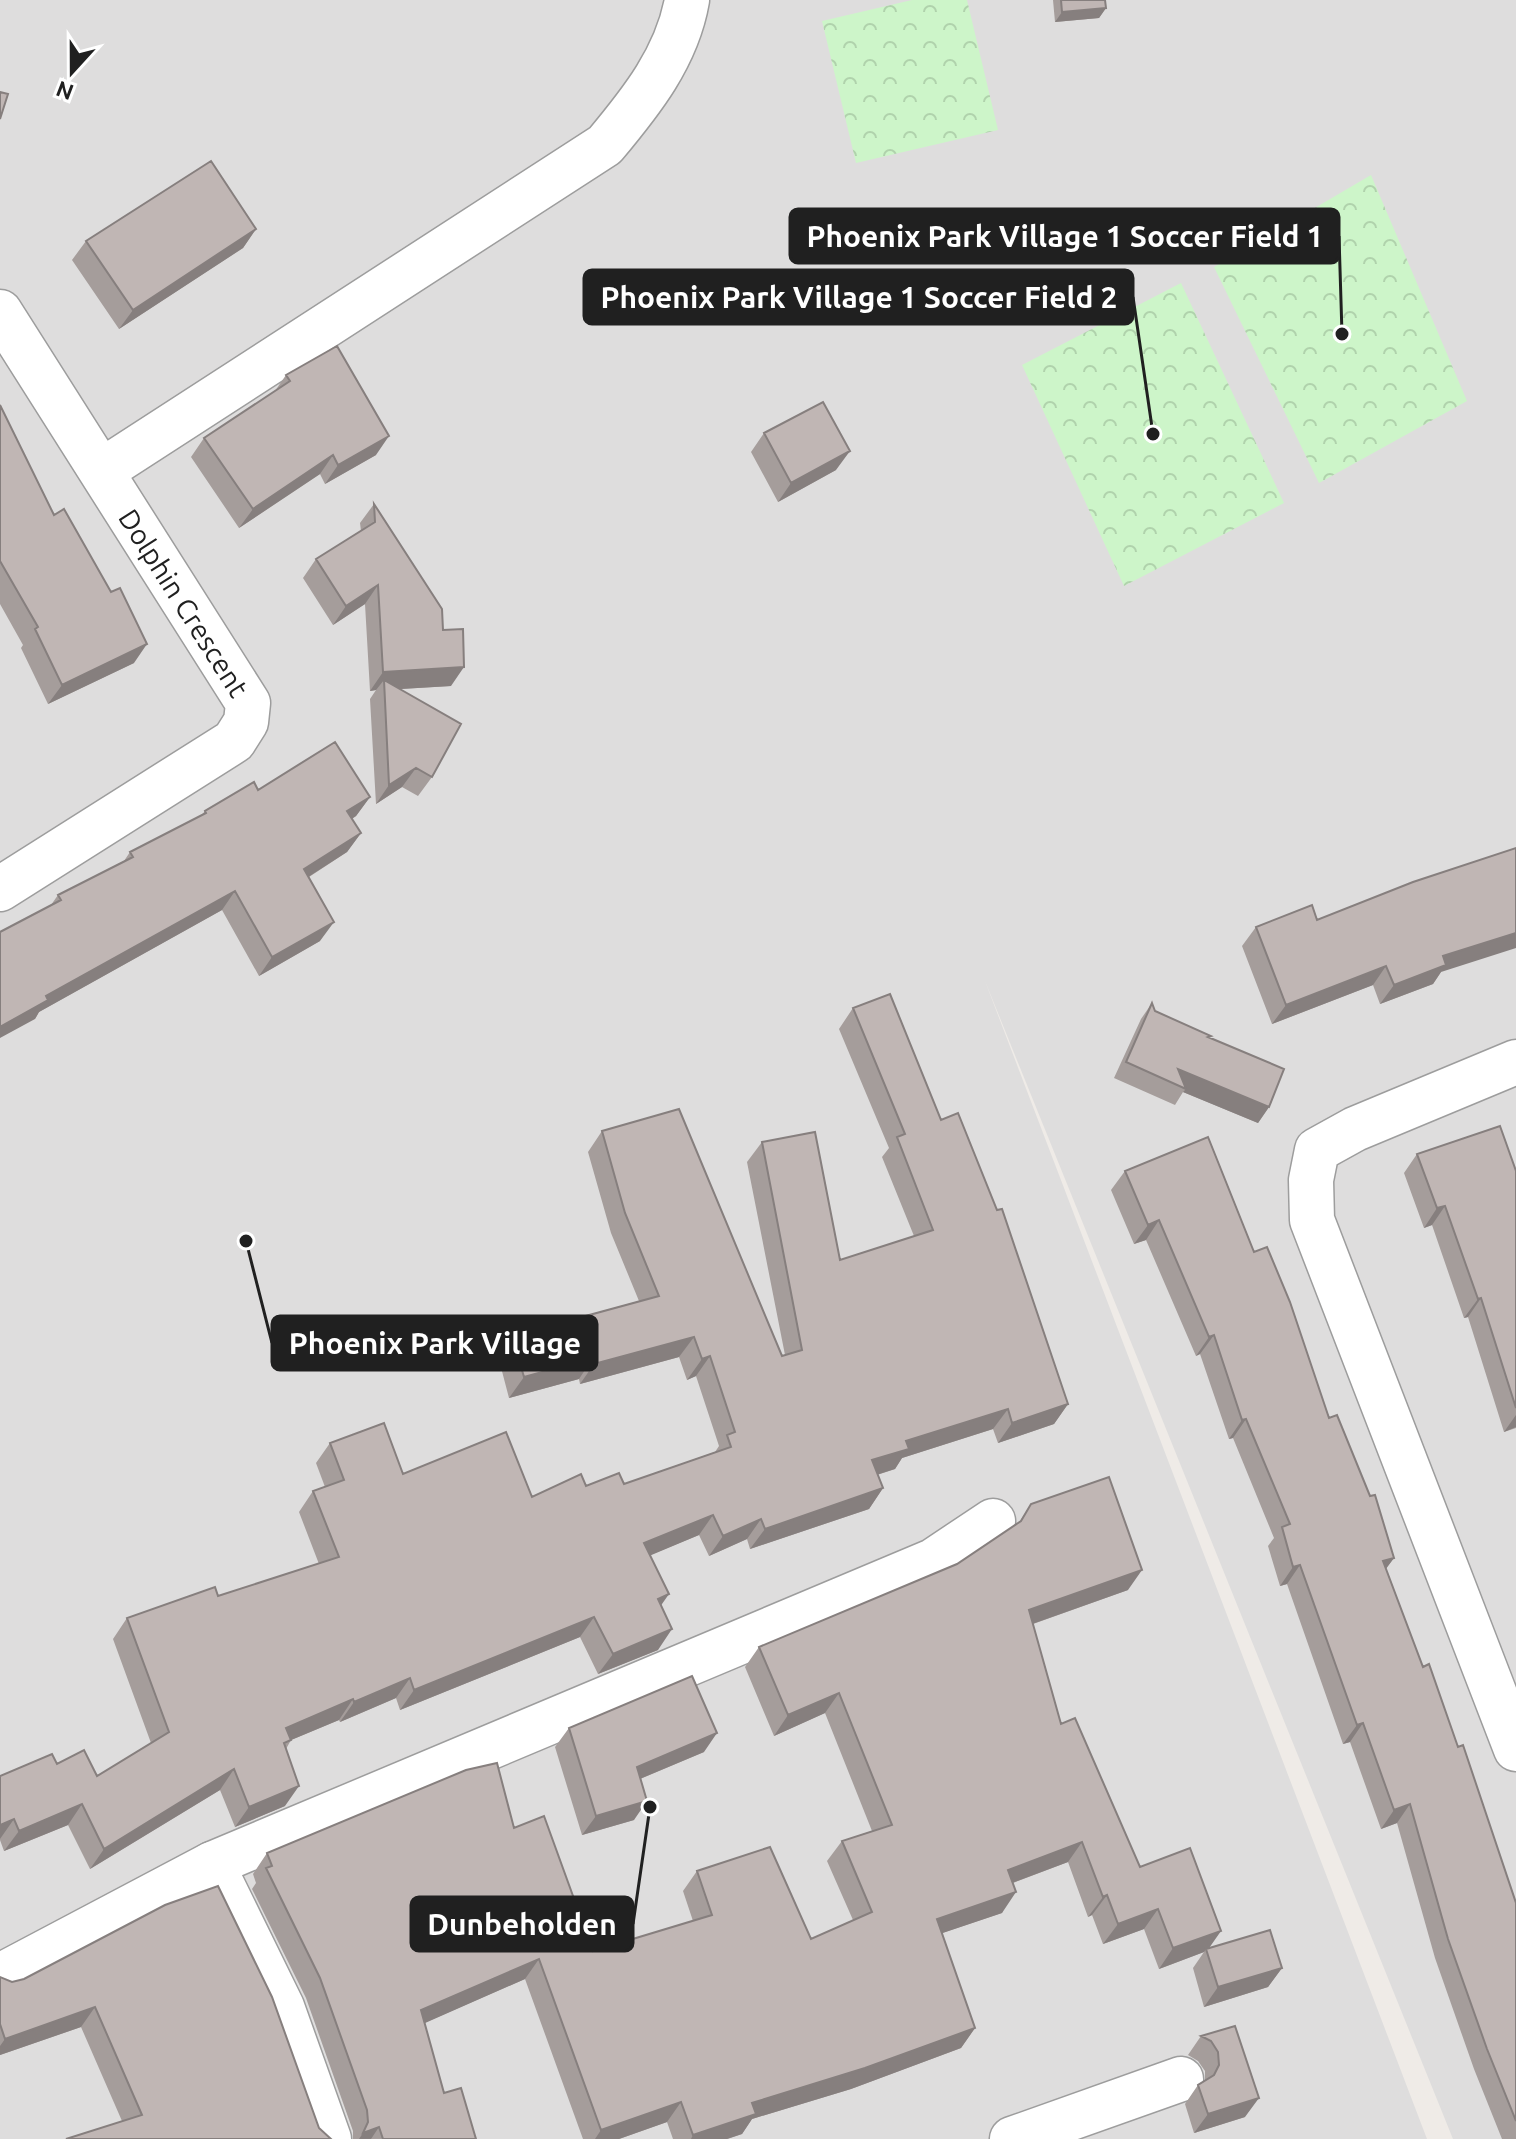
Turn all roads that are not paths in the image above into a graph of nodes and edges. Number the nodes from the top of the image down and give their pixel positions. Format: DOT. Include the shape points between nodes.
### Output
graph roads {
  1 [pos="687,0"];
  2 [pos="0,312"];
  3 [pos="103,470"];
  4 [pos="0,889"];
  5 [pos="1516,1062"];
  6 [pos="993,1521"];
  7 [pos="1516,1749"];
  8 [pos="212,1864"];
  9 [pos="0,1976"];
  10 [pos="1181,2079"];
  11 [pos="329,2139"];
  12 [pos="1012,2139"];
  1 -- 3 [label="street" via="650,92 605,145"];
  2 -- 3 [label="street, Dolphin Crescent"];
  3 -- 4 [label="street, Dolphin Crescent" via="248,703 246,722 234,741"];
  5 -- 7 [label="street" via="1317,1150 1311,1180 1312,1220"];
  6 -- 8 [label="street" via="933,1561"];
  8 -- 9 [label="street"];
  8 -- 11 [label="street" via="282,2007"];
  10 -- 12 [label="street"];
}
